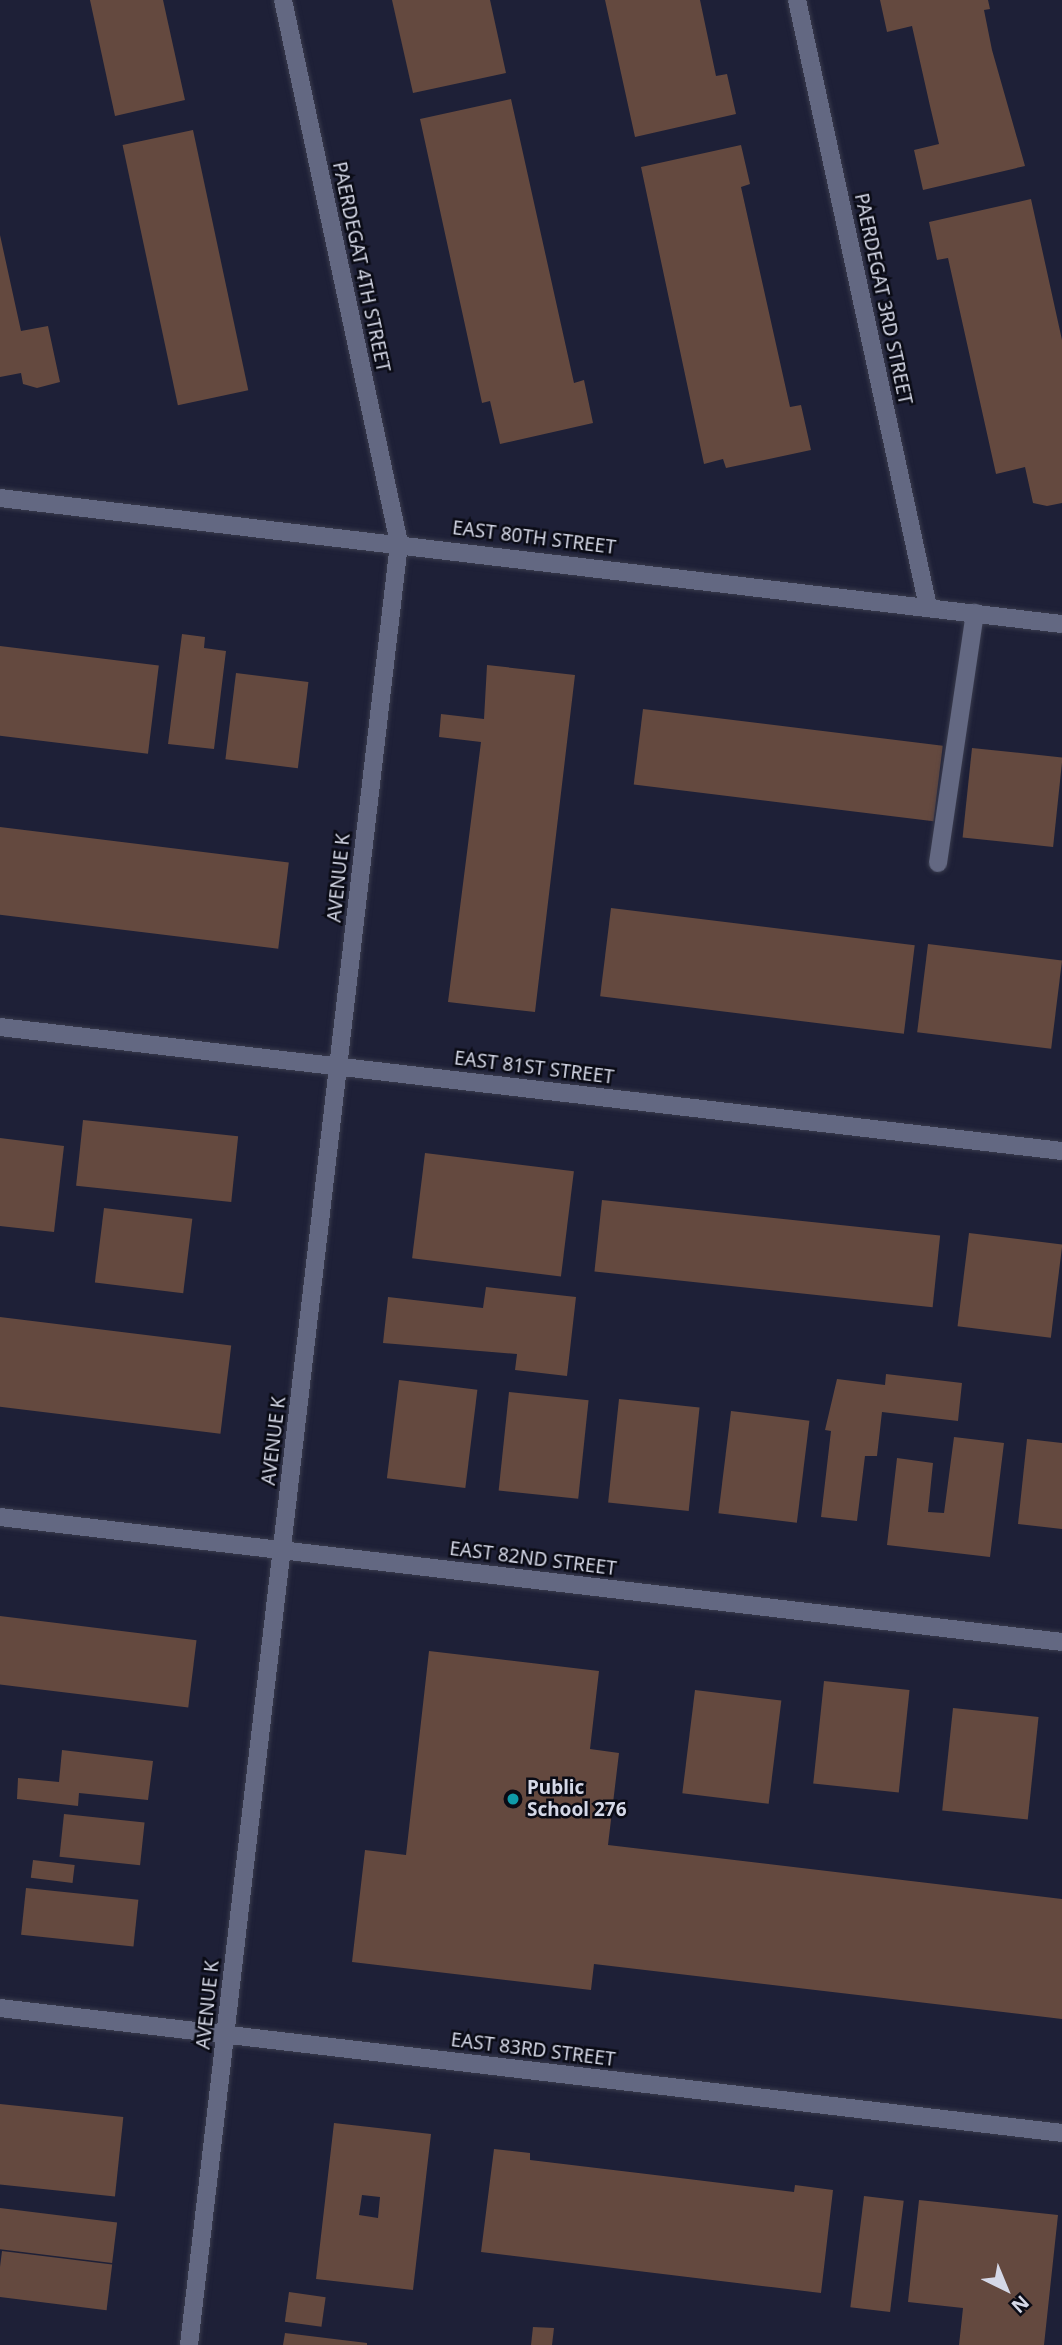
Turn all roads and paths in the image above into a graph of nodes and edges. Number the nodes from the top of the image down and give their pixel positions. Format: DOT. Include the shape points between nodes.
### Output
graph roads {
  1 [pos="283,0"];
  2 [pos="797,0"];
  3 [pos="0,498"];
  4 [pos="399,542"];
  5 [pos="928,607"];
  6 [pos="975,613"];
  7 [pos="1062,624"];
  8 [pos="938,863"];
  9 [pos="0,1027"];
  10 [pos="340,1066"];
  11 [pos="1062,1151"];
  12 [pos="0,1517"];
  13 [pos="282,1551"];
  14 [pos="1062,1642"];
  15 [pos="0,2008"];
  16 [pos="226,2035"];
  17 [pos="1062,2133"];
  18 [pos="189,2345"];
  1 -- 4 [label="street, PAERDEGAT 4TH STREET"];
  2 -- 5 [label="street, PAERDEGAT 3RD STREET"];
  3 -- 4 [label="street, EAST 80TH STREET"];
  4 -- 5 [label="street, EAST 80TH STREET"];
  4 -- 10 [label="street, AVENUE K"];
  5 -- 6 [label="street, EAST 80TH STREET"];
  6 -- 7 [label="street, EAST 80TH STREET"];
  6 -- 8 [label="street"];
  9 -- 10 [label="street, EAST 81ST STREET"];
  10 -- 11 [label="street, EAST 81ST STREET"];
  10 -- 13 [label="street, AVENUE K"];
  12 -- 13 [label="street, EAST 82ND STREET"];
  13 -- 14 [label="street, EAST 82ND STREET"];
  13 -- 16 [label="street, AVENUE K"];
  15 -- 16 [label="street, EAST 83RD STREET"];
  16 -- 17 [label="street, EAST 83RD STREET"];
  16 -- 18 [label="street, AVENUE K"];
}
